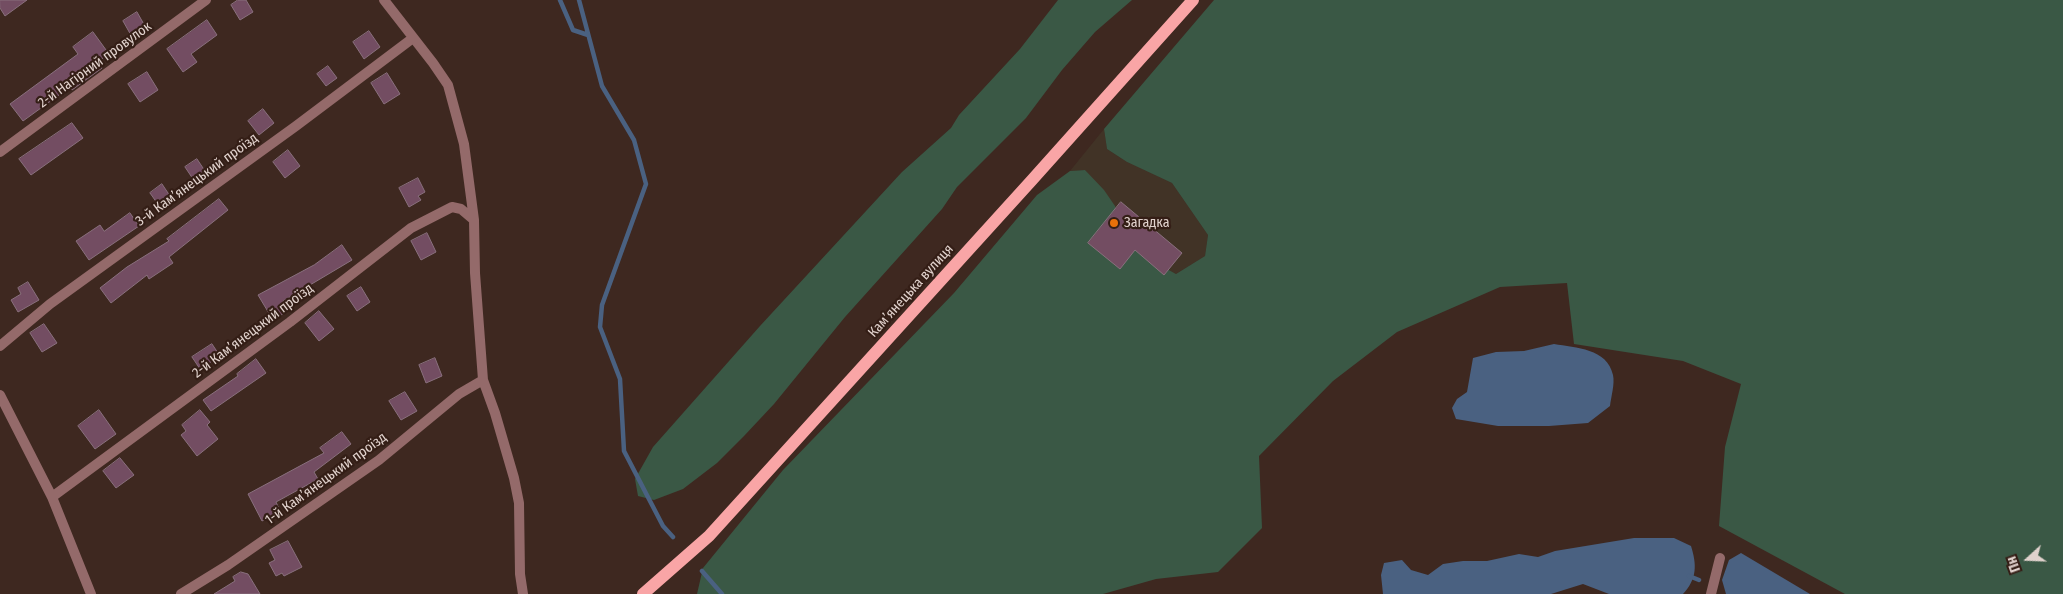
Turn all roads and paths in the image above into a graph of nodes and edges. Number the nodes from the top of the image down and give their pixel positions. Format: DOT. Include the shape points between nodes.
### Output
graph roads {
  1 [pos="206,0"];
  2 [pos="384,0"];
  3 [pos="1193,0"];
  4 [pos="413,38"];
  5 [pos="0,152"];
  6 [pos="474,220"];
  7 [pos="0,346"];
  8 [pos="482,380"];
  9 [pos="0,395"];
  10 [pos="52,497"];
  11 [pos="1720,558"];
  12 [pos="91,594"];
  13 [pos="181,594"];
  14 [pos="523,594"];
  15 [pos="643,594"];
  16 [pos="1711,594"];
  1 -- 5 [label="street, 2-й Нагірний провулок"];
  2 -- 4 [label="street"];
  3 -- 15 [label="main road, Камʼянецька вулиця" via="709,536"];
  4 -- 6 [label="street" via="448,85 464,144"];
  4 -- 7 [label="street, 3-й Камʼянецький проїзд" via="50,304"];
  6 -- 8 [label="street"];
  6 -- 10 [label="street, 2-й Камʼянецький проїзд" via="461,209 452,207 411,228 290,322"];
  8 -- 13 [label="street, 1-й Камʼянецький проїзд" via="459,394 379,460"];
  8 -- 14 [label="street" via="495,413 519,503"];
  9 -- 10 [label="street"];
  10 -- 12 [label="street"];
  11 -- 16 [label="street"];
}
